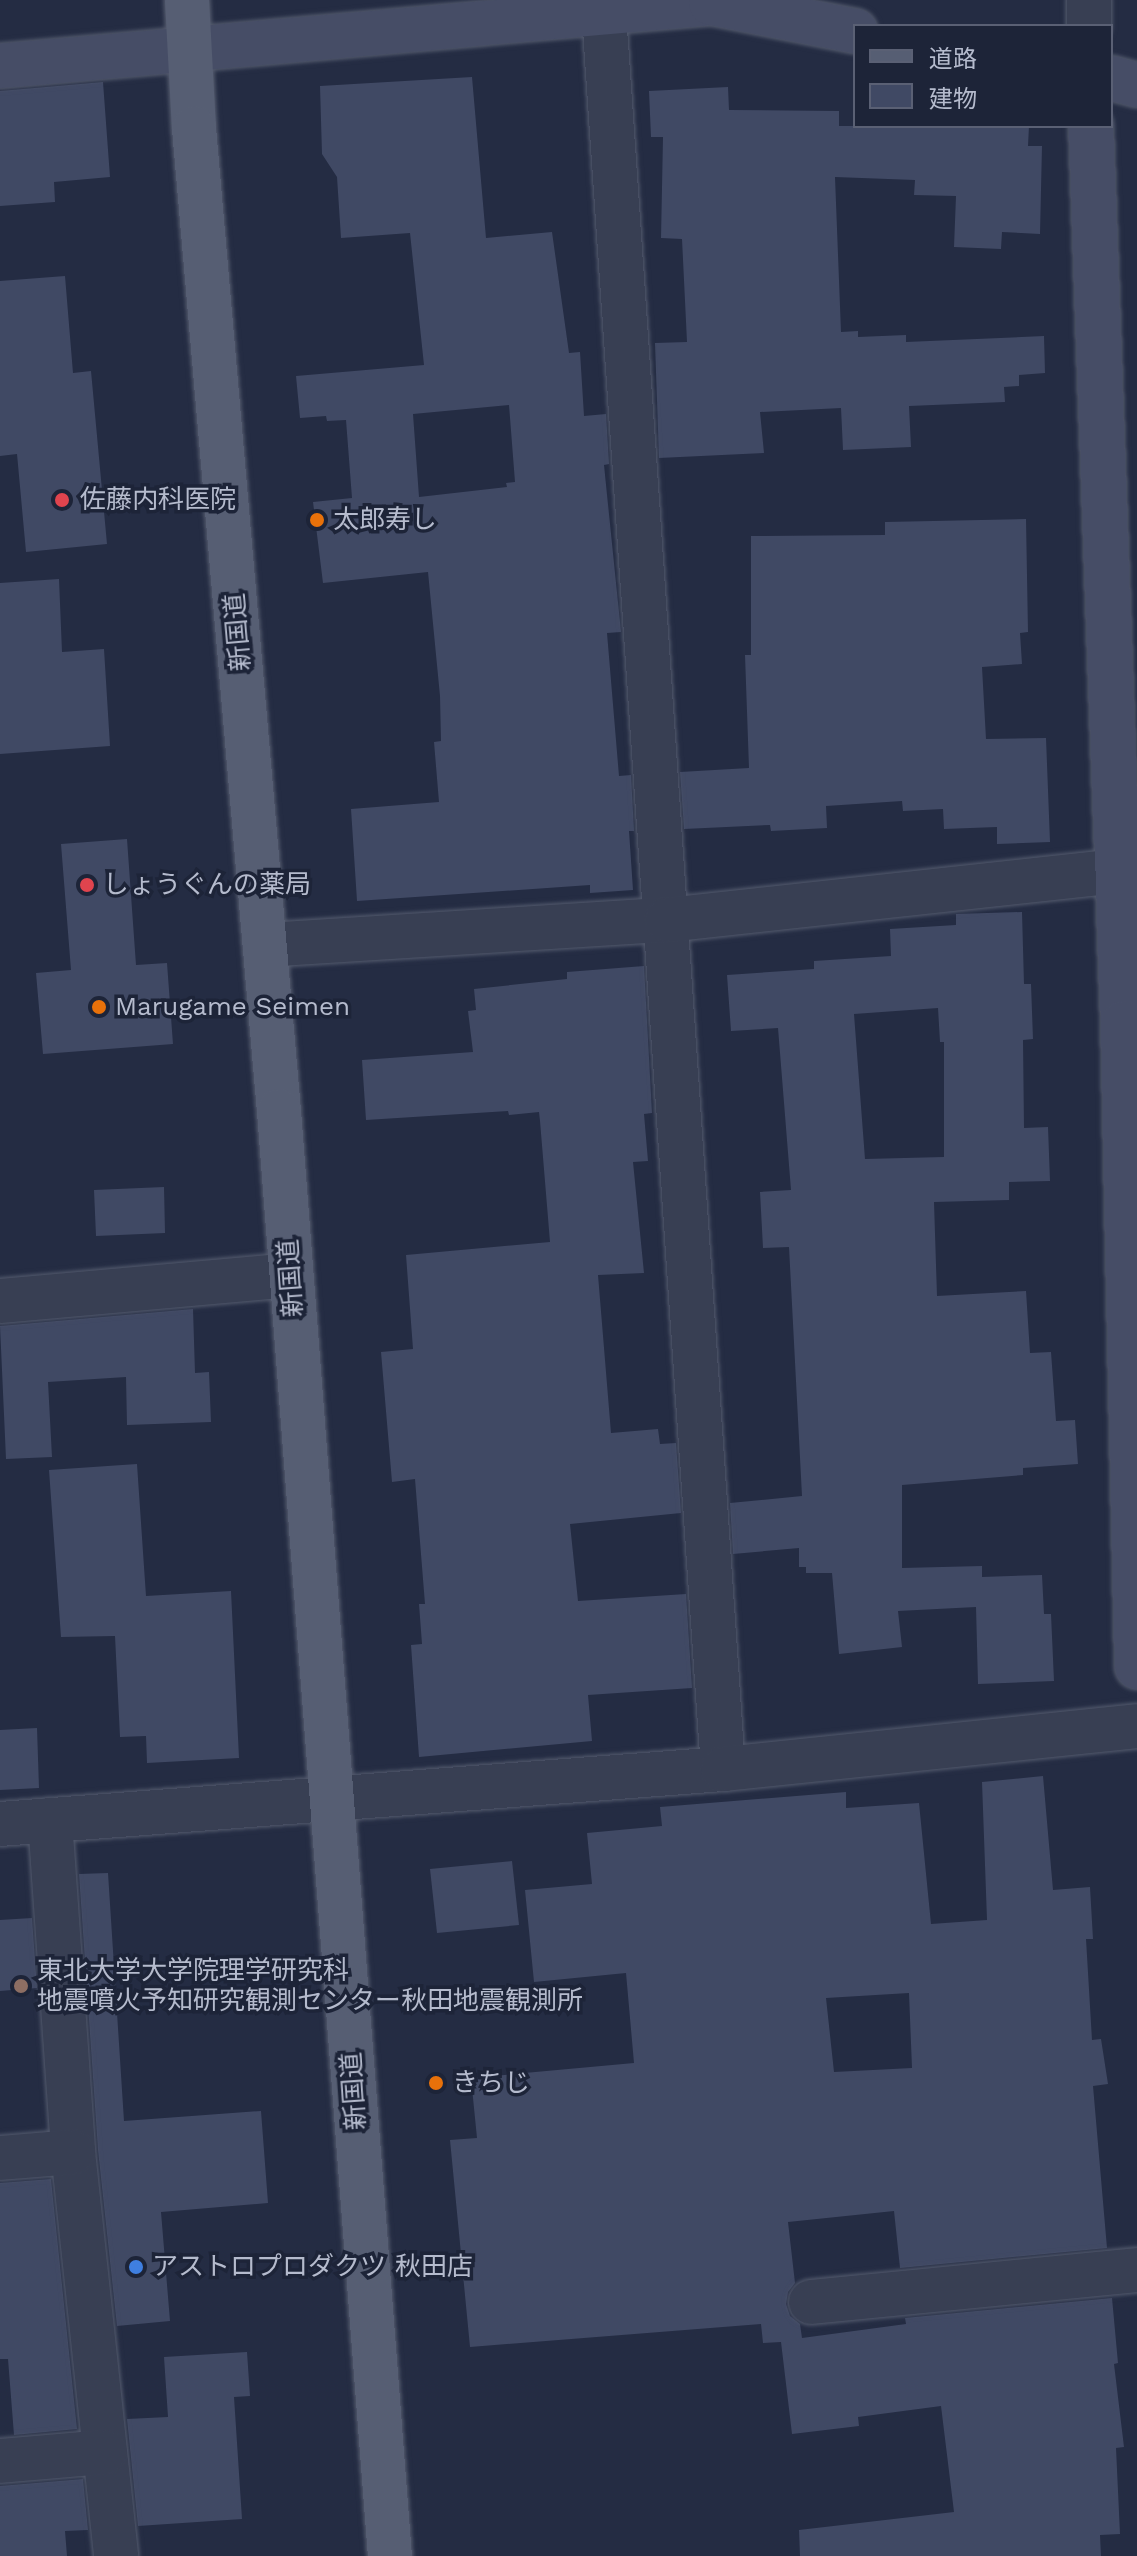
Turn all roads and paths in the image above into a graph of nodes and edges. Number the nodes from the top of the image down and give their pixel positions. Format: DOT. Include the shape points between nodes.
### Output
graph roads {
  1 [pos="187,0"];
  2 [pos="1089,0"];
  3 [pos="711,2"];
  4 [pos="604,14"];
  5 [pos="1089,24"];
  6 [pos="853,31"];
  7 [pos="192,49"];
  8 [pos="0,66"];
  9 [pos="1113,79"];
  10 [pos="1137,85"];
  11 [pos="1091,128"];
  12 [pos="1115,871"];
  13 [pos="667,920"];
  14 [pos="265,945"];
  15 [pos="1130,1022"];
  16 [pos="291,1275"];
  17 [pos="0,1301"];
  18 [pos="1134,1342"];
  19 [pos="1137,1667"];
  20 [pos="1137,1726"];
  21 [pos="723,1769"];
  22 [pos="331,1800"];
  23 [pos="50,1820"];
  24 [pos="0,1824"];
  25 [pos="73,2152"];
  26 [pos="0,2158"];
  27 [pos="1137,2270"];
  28 [pos="811,2302"];
  29 [pos="105,2452"];
  30 [pos="0,2461"];
  31 [pos="116,2556"];
  32 [pos="390,2556"];
  1 -- 7 [label="main road, 新国道"];
  2 -- 5 [label="street"];
  3 -- 4 [label="street"];
  3 -- 6 [label="street"];
  4 -- 7 [label="street"];
  4 -- 13 [label="street"];
  7 -- 8 [label="street"];
  7 -- 14 [label="main road, 新国道" via="194,128"];
  9 -- 10 [label="street"];
  11 -- 12 [label="street"];
  12 -- 13 [label="street"];
  12 -- 15 [label="street"];
  13 -- 14 [label="street"];
  13 -- 21 [label="street"];
  14 -- 16 [label="main road, 新国道"];
  15 -- 18 [label="street"];
  16 -- 17 [label="street"];
  16 -- 22 [label="main road, 新国道"];
  18 -- 19 [label="street"];
  20 -- 21 [label="street"];
  21 -- 22 [label="street"];
  22 -- 23 [label="street"];
  22 -- 32 [label="main road, 新国道"];
  23 -- 24 [label="street"];
  23 -- 25 [label="street"];
  25 -- 26 [label="street"];
  25 -- 29 [label="street"];
  27 -- 28 [label="street"];
  29 -- 30 [label="street"];
  29 -- 31 [label="street"];
}
